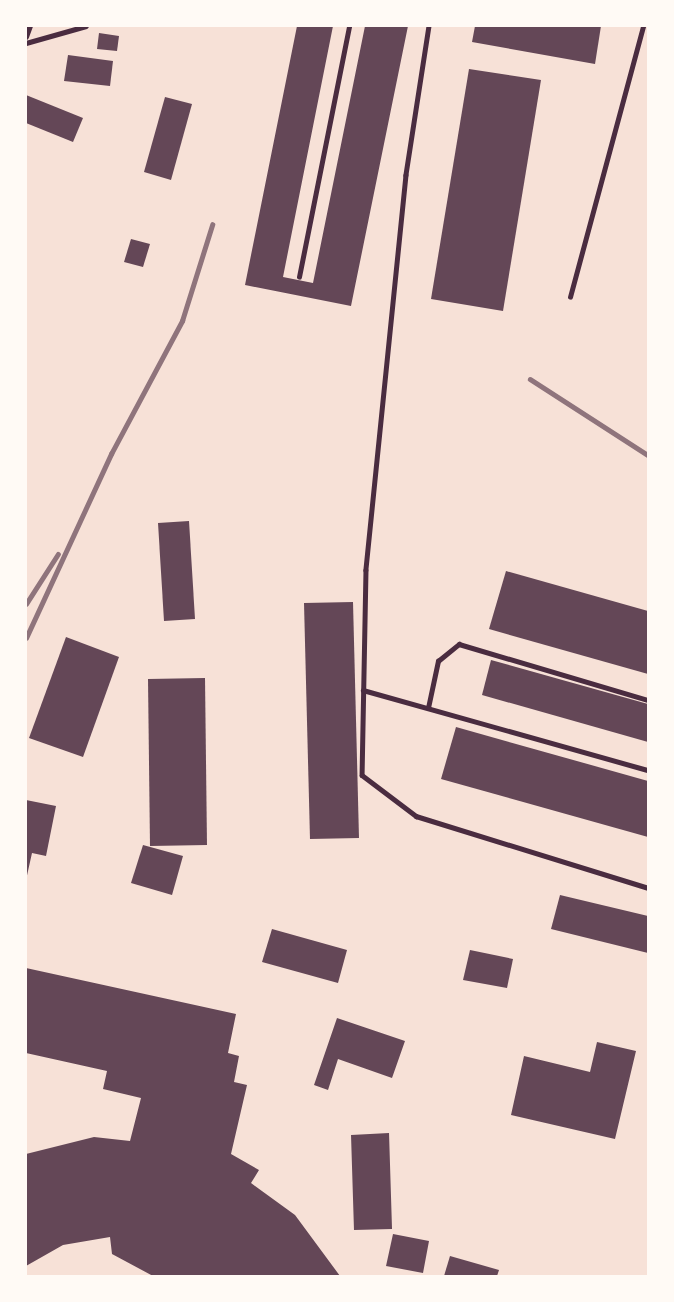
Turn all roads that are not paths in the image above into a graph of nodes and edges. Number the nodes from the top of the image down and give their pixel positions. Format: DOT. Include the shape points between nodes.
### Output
graph roads {
  1 [pos="30,26"];
  2 [pos="86,26"];
  3 [pos="350,26"];
  4 [pos="429,26"];
  5 [pos="643,26"];
  6 [pos="26,37"];
  7 [pos="26,44"];
  8 [pos="299,277"];
  9 [pos="570,297"];
  10 [pos="363,690"];
  11 [pos="648,700"];
  12 [pos="428,708"];
  13 [pos="648,770"];
  14 [pos="648,888"];
  1 -- 6 [label="street"];
  2 -- 7 [label="lane"];
  3 -- 8 [label="lane"];
  4 -- 10 [label="lane" via="405,175 368,547"];
  5 -- 9 [label="lane"];
  10 -- 12 [label="lane"];
  10 -- 14 [label="lane" via="362,775 416,816"];
  11 -- 12 [label="lane" via="459,644 438,661"];
  12 -- 13 [label="lane"];
}
